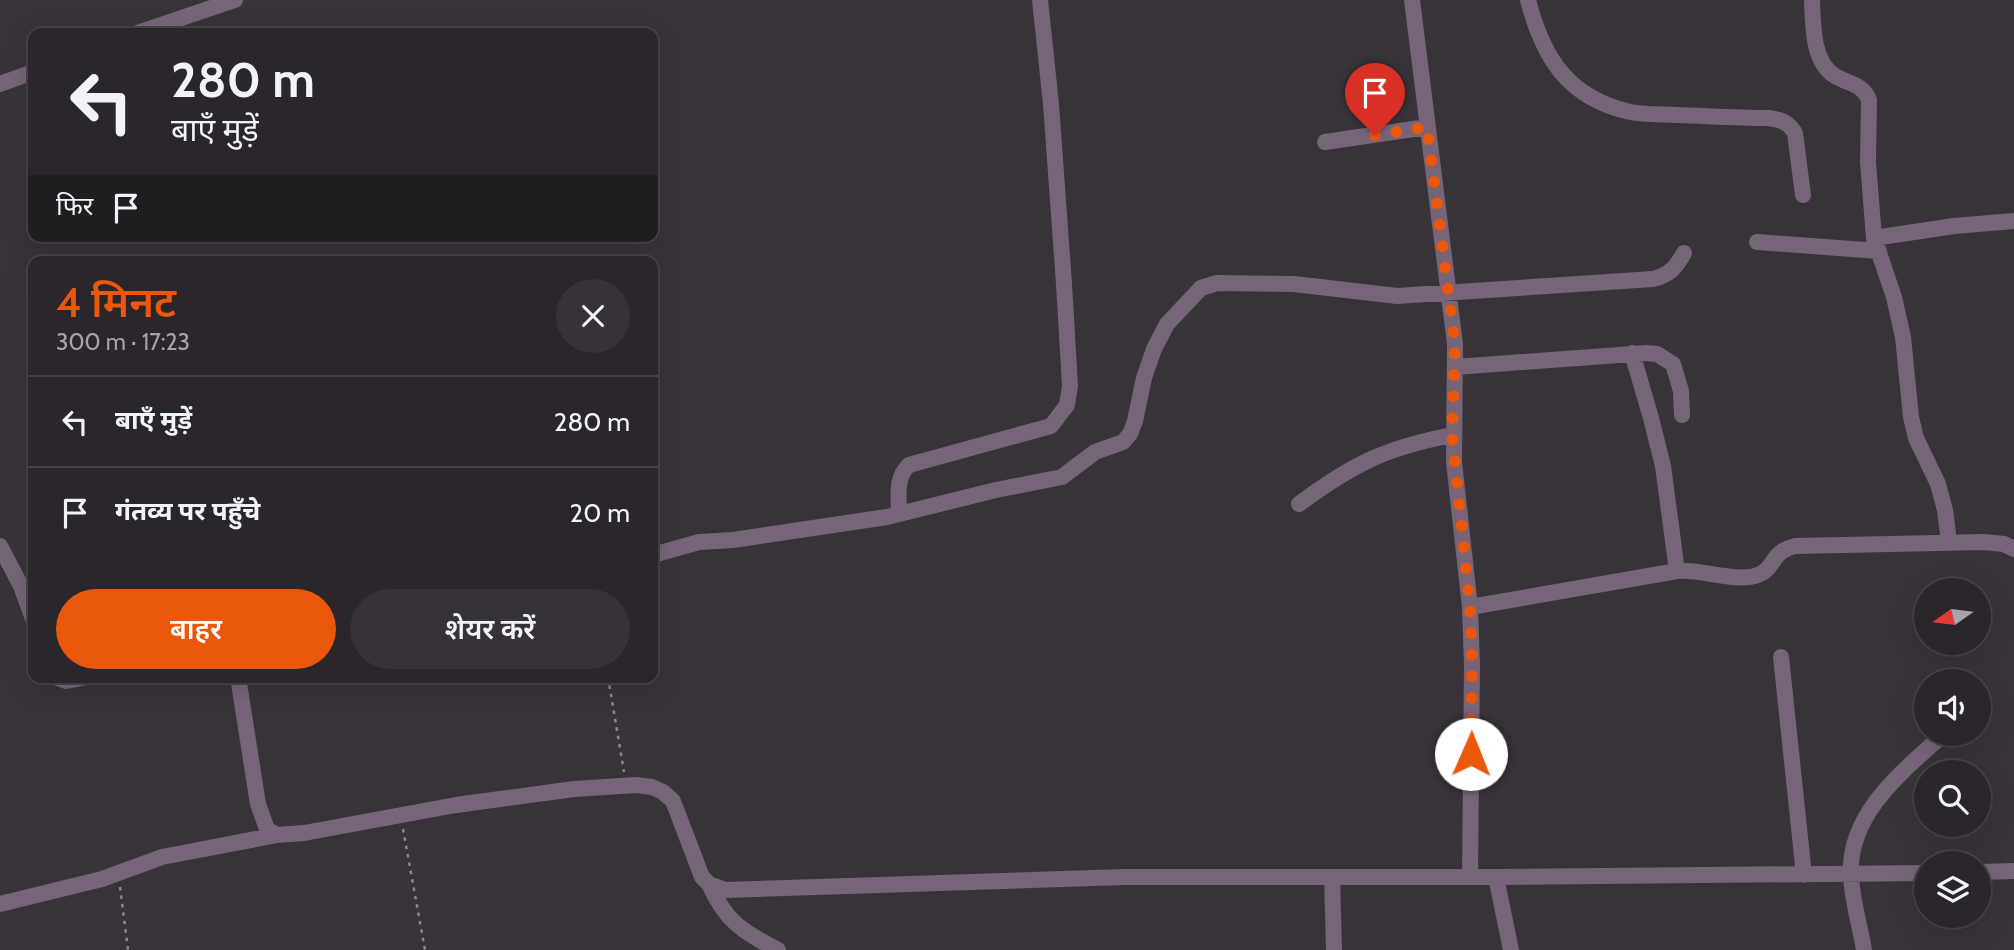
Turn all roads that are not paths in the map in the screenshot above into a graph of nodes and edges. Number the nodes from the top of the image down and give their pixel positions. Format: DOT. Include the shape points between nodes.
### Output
graph roads {
  1 [pos="234,0"];
  2 [pos="1040,0"];
  3 [pos="1412,0"];
  4 [pos="1528,0"];
  5 [pos="1812,0"];
  6 [pos="152,28"];
  7 [pos="28,74"];
  8 [pos="0,85"];
  9 [pos="1427,127"];
  10 [pos="1325,142"];
  11 [pos="1803,195"];
  12 [pos="2014,221"];
  13 [pos="1757,242"];
  14 [pos="1877,244"];
  15 [pos="1684,253"];
  16 [pos="1450,293"];
  17 [pos="1632,353"];
  18 [pos="1455,367"];
  19 [pos="1682,415"];
  20 [pos="1452,435"];
  21 [pos="1298,504"];
  22 [pos="899,514"];
  23 [pos="1949,542"];
  24 [pos="0,546"];
  25 [pos="2014,549"];
  26 [pos="658,554"];
  27 [pos="1676,571"];
  28 [pos="28,605"];
  29 [pos="1470,607"];
  30 [pos="1781,657"];
  31 [pos="239,683"];
  32 [pos="1931,746"];
  33 [pos="277,835"];
  34 [pos="2014,871"];
  35 [pos="1991,872"];
  36 [pos="1914,873"];
  37 [pos="1850,875"];
  38 [pos="1804,876"];
  39 [pos="1332,877"];
  40 [pos="1470,877"];
  41 [pos="1496,877"];
  42 [pos="709,884"];
  43 [pos="0,904"];
  44 [pos="778,950"];
  45 [pos="1334,950"];
  46 [pos="1511,950"];
  47 [pos="1864,950"];
  1 -- 6 [label="street"];
  2 -- 22 [label="street" via="1064,284 1067,405 1051,426 909,465 899,480"];
  3 -- 9 [label="street"];
  4 -- 11 [label="street" via="1536,33 1552,61 1577,89 1599,102 1631,112 1783,120 1795,133"];
  5 -- 14 [label="street" via="1820,58 1835,76 1860,86 1870,100 1868,172"];
  7 -- 8 [label="street"];
  9 -- 10 [label="street"];
  9 -- 16 [label="street"];
  12 -- 14 [label="street" via="1954,226"];
  13 -- 14 [label="street"];
  14 -- 23 [label="street" via="1903,337 1916,438 1938,484"];
  15 -- 16 [label="street" via="1674,269 1653,279"];
  16 -- 18 [label="street"];
  16 -- 22 [label="street" via="1397,296 1239,282 1201,288 1167,324 1154,349 1135,421 1123,442 1095,452 1062,477"];
  17 -- 18 [label="street"];
  17 -- 19 [label="street" via="1657,354 1673,364"];
  17 -- 27 [label="street" via="1662,466"];
  18 -- 20 [label="street"];
  20 -- 21 [label="street" via="1412,443 1366,461"];
  20 -- 29 [label="street"];
  22 -- 26 [label="street" via="699,542"];
  23 -- 25 [label="street" via="2004,544"];
  23 -- 27 [label="street" via="1795,546 1784,548 1764,572 1740,578"];
  24 -- 28 [label="street"];
  27 -- 29 [label="street"];
  29 -- 40 [label="street"];
  30 -- 38 [label="street"];
  31 -- 33 [label="street" via="261,819 267,830"];
  32 -- 37 [label="street" via="1863,819 1854,842"];
  33 -- 42 [label="street" via="548,793 652,787 673,801 696,866"];
  33 -- 43 [label="street" via="162,857 118,874"];
  34 -- 35 [label="street"];
  36 -- 37 [label="street"];
  37 -- 38 [label="street"];
  37 -- 47 [label="street"];
  38 -- 41 [label="street"];
  39 -- 40 [label="street"];
  39 -- 42 [label="street" via="1100,877 749,891"];
  39 -- 45 [label="street"];
  40 -- 41 [label="street"];
  41 -- 46 [label="street"];
  42 -- 44 [label="street" via="730,920"];
}
